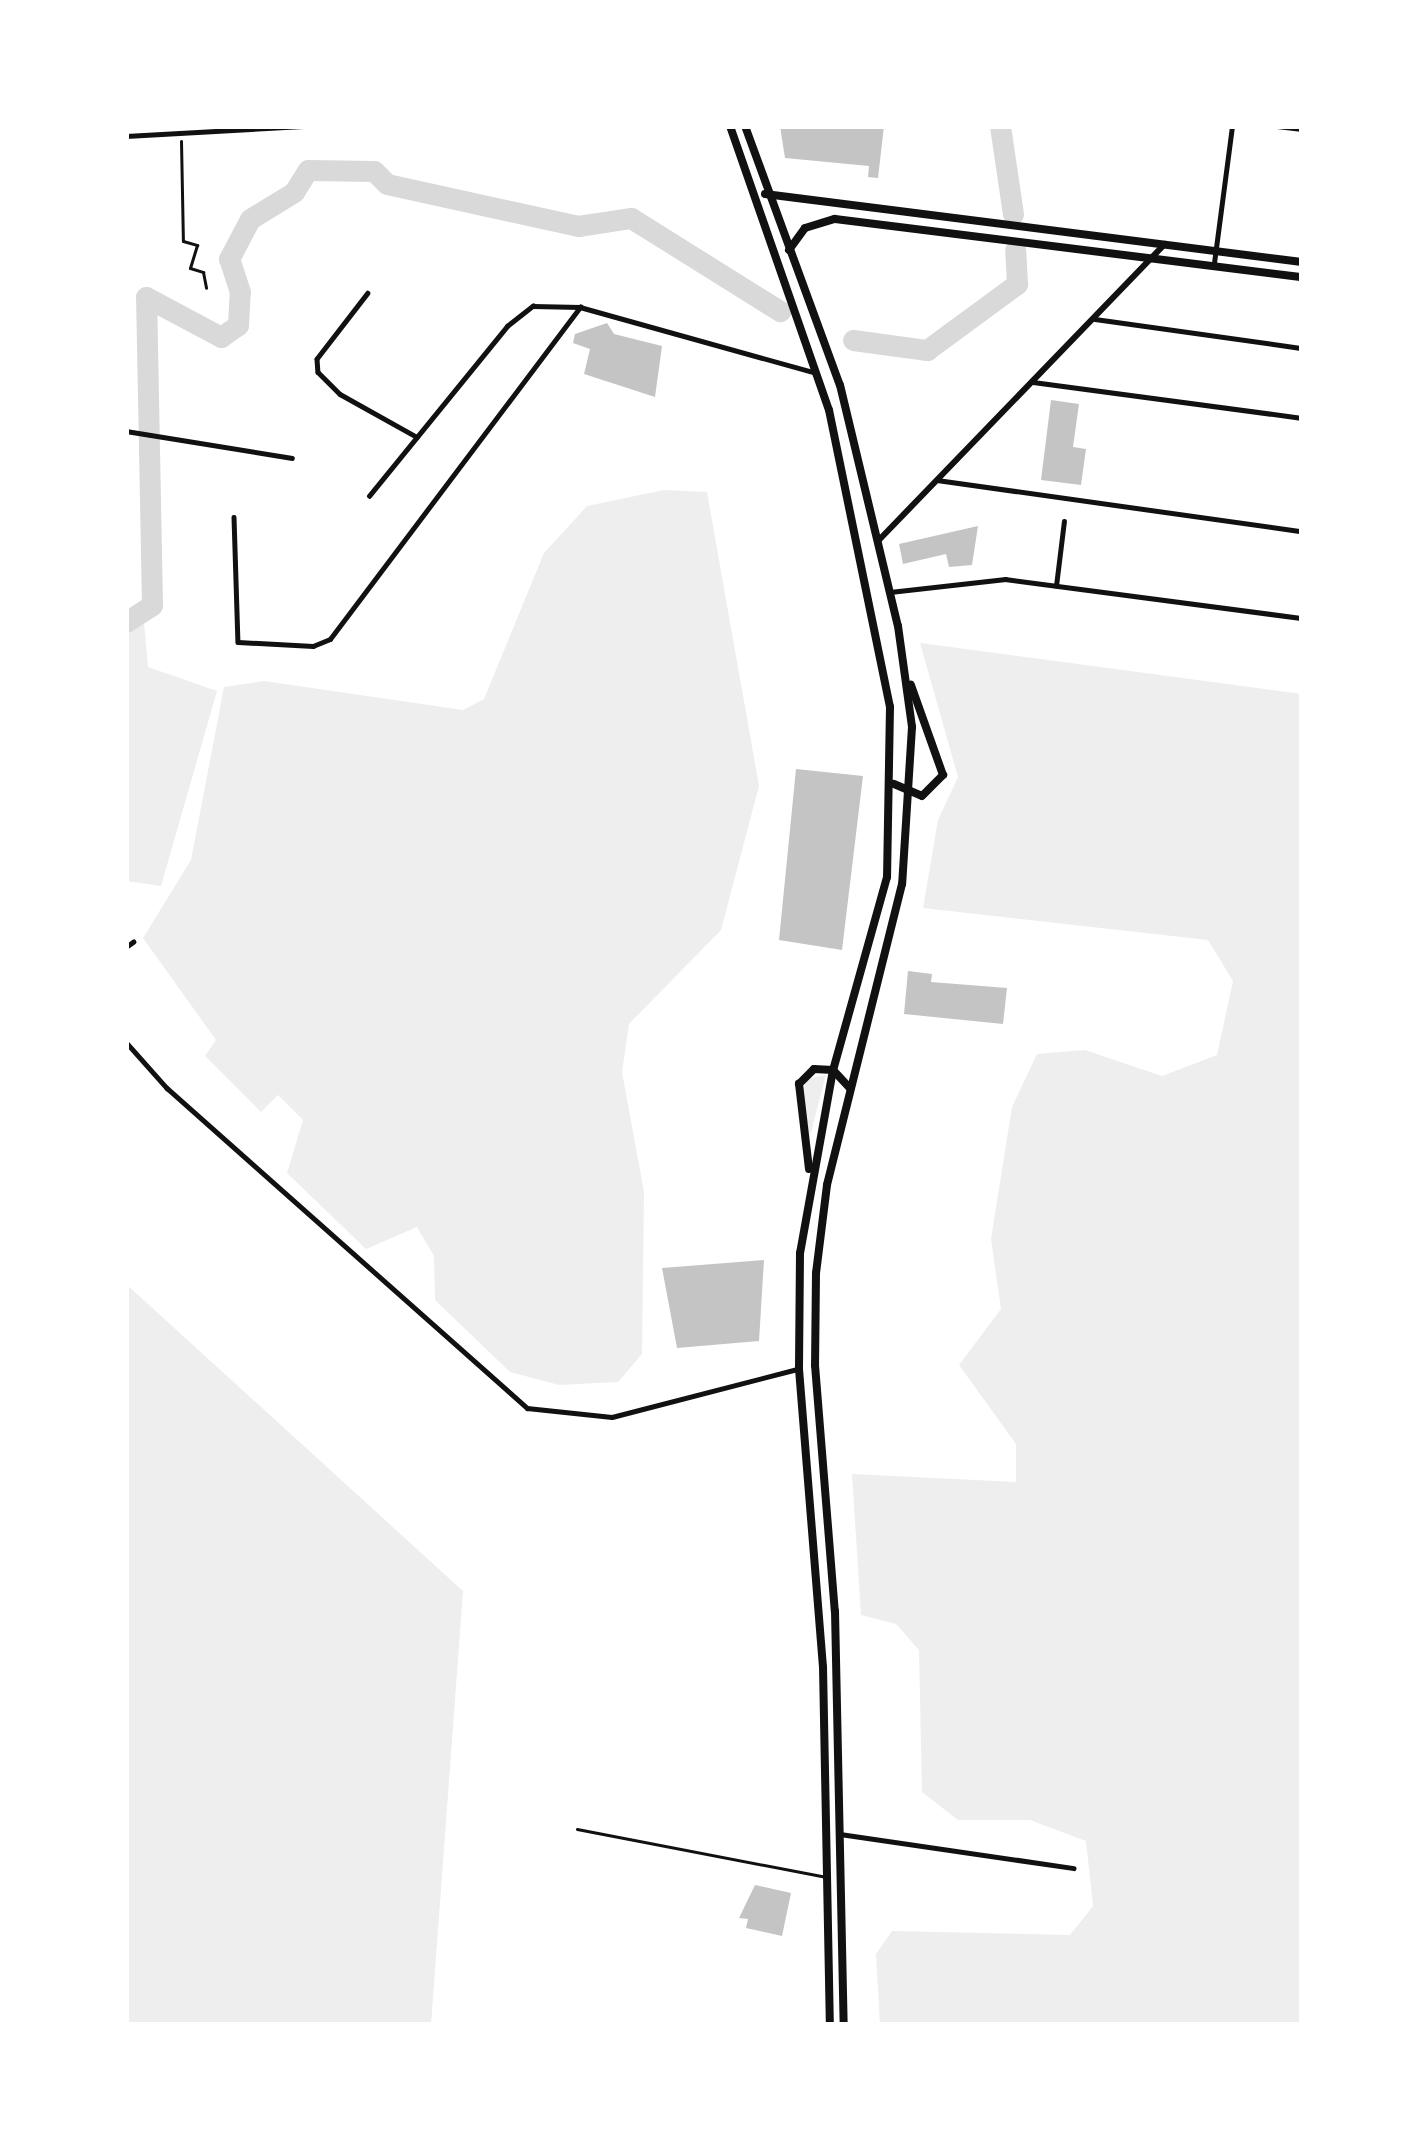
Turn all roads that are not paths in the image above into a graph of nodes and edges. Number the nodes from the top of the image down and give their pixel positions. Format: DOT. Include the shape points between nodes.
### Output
graph roads {
  1 [pos="303,126"];
  2 [pos="730,126"];
  3 [pos="745,126"];
  4 [pos="1232,126"];
  5 [pos="1277,126"];
  6 [pos="1302,129"];
  7 [pos="126,136"];
  8 [pos="765,194"];
  9 [pos="836,202"];
  10 [pos="947,217"];
  11 [pos="835,219"];
  12 [pos="944,233"];
  13 [pos="1165,244"];
  14 [pos="1216,251"];
  15 [pos="789,252"];
  16 [pos="1154,260"];
  17 [pos="1302,262"];
  18 [pos="1214,266"];
  19 [pos="1302,278"];
  20 [pos="368,293"];
  21 [pos="580,307"];
  22 [pos="1095,319"];
  23 [pos="1302,348"];
  24 [pos="818,373"];
  25 [pos="1033,382"];
  26 [pos="1302,418"];
  27 [pos="126,431"];
  28 [pos="417,437"];
  29 [pos="292,458"];
  30 [pos="937,480"];
  31 [pos="369,496"];
  32 [pos="234,517"];
  33 [pos="1064,521"];
  34 [pos="1302,530"];
  35 [pos="878,541"];
  36 [pos="1056,586"];
  37 [pos="890,592"];
  38 [pos="1302,618"];
  39 [pos="907,675"];
  40 [pos="894,784"];
  41 [pos="912,796"];
  42 [pos="126,1042"];
  43 [pos="833,1070"];
  44 [pos="850,1088"];
  45 [pos="811,1177"];
  46 [pos="799,1369"];
  47 [pos="577,1829"];
  48 [pos="840,1834"];
  49 [pos="1074,1868"];
  50 [pos="828,1877"];
  51 [pos="830,2025"];
  52 [pos="844,2025"];
  1 -- 7 [label="street"];
  2 -- 24 [label="main road"];
  3 -- 8 [label="main road"];
  4 -- 14 [label="street"];
  5 -- 6 [label="street"];
  8 -- 9 [label="main road"];
  8 -- 15 [label="main road"];
  9 -- 10 [label="main road"];
  9 -- 11 [label="main road"];
  10 -- 12 [label="main road"];
  10 -- 13 [label="main road"];
  11 -- 12 [label="main road"];
  11 -- 15 [label="main road" via="806,228"];
  12 -- 16 [label="main road"];
  13 -- 14 [label="main road"];
  13 -- 16 [label="street"];
  14 -- 17 [label="main road"];
  14 -- 18 [label="street"];
  15 -- 35 [label="main road" via="820,326"];
  16 -- 18 [label="main road"];
  16 -- 22 [label="street"];
  18 -- 19 [label="main road"];
  20 -- 28 [label="street" via="317,359 318,372 340,394"];
  21 -- 24 [label="street"];
  21 -- 28 [label="street" via="525,310"];
  21 -- 32 [label="street" via="330,639 313,646 238,642"];
  22 -- 23 [label="street"];
  22 -- 25 [label="street"];
  24 -- 40 [label="main road" via="880,628"];
  25 -- 26 [label="street"];
  25 -- 30 [label="street"];
  27 -- 29 [label="street"];
  28 -- 31 [label="street"];
  30 -- 34 [label="street"];
  30 -- 35 [label="street"];
  33 -- 36 [label="street"];
  35 -- 37 [label="main road"];
  36 -- 37 [label="street" via="973,578"];
  36 -- 38 [label="street"];
  37 -- 39 [label="main road"];
  39 -- 41 [label="main road"];
  39 -- 41 [label="main road" via="943,775 934,793"];
  40 -- 41 [label="main road"];
  40 -- 43 [label="main road" via="878,926"];
  41 -- 44 [label="main road" via="892,930"];
  42 -- 46 [label="street" via="167,1088 527,1408 612,1418"];
  43 -- 44 [label="main road"];
  43 -- 45 [label="main road"];
  43 -- 45 [label="main road" via="814,1069 799,1084"];
  44 -- 48 [label="main road" via="819,1235 814,1327"];
  45 -- 46 [label="main road" via="800,1253"];
  46 -- 50 [label="main road" via="819,1580"];
  47 -- 50 [label="lane"];
  48 -- 49 [label="street"];
  48 -- 52 [label="main road"];
  50 -- 51 [label="main road"];
}
